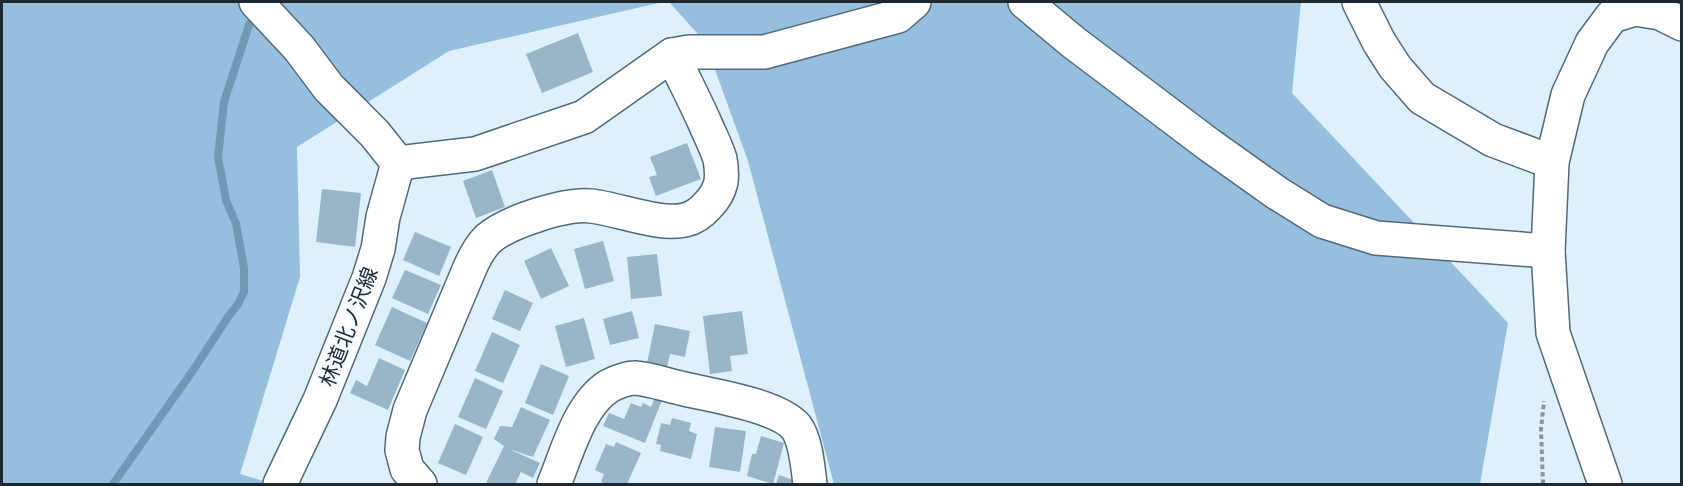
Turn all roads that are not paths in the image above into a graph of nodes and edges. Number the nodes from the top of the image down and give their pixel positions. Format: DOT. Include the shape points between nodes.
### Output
graph roads {
  1 [pos="256,2"];
  2 [pos="914,2"];
  3 [pos="1025,2"];
  4 [pos="1359,2"];
  5 [pos="1682,24"];
  6 [pos="672,55"];
  7 [pos="1552,162"];
  8 [pos="398,163"];
  9 [pos="1548,251"];
  10 [pos="280,484"];
  11 [pos="420,484"];
  12 [pos="554,484"];
  13 [pos="810,484"];
  14 [pos="1605,484"];
  1 -- 8 [label="street"];
  2 -- 6 [label="street" via="898,16 764,52"];
  3 -- 9 [label="street" via="1208,144 1322,221 1376,238"];
  4 -- 7 [label="street" via="1395,67 1422,98 1493,140"];
  5 -- 7 [label="street" via="1660,13 1635,9 1612,16 1592,43 1568,95"];
  6 -- 8 [label="street" via="584,117 475,154"];
  6 -- 11 [label="street" via="720,160 721,180 714,199 686,220 669,221 590,206 567,207 528,219 490,238 478,250 410,410 402,450 407,469"];
  7 -- 9 [label="street"];
  8 -- 10 [label="street, 林道北ノ沢線" via="369,278 320,400"];
  9 -- 14 [label="street" via="1552,333"];
  12 -- 13 [label="street" via="576,429 591,404 611,385 633,378 739,402 784,418 796,427 801,438"];
}
